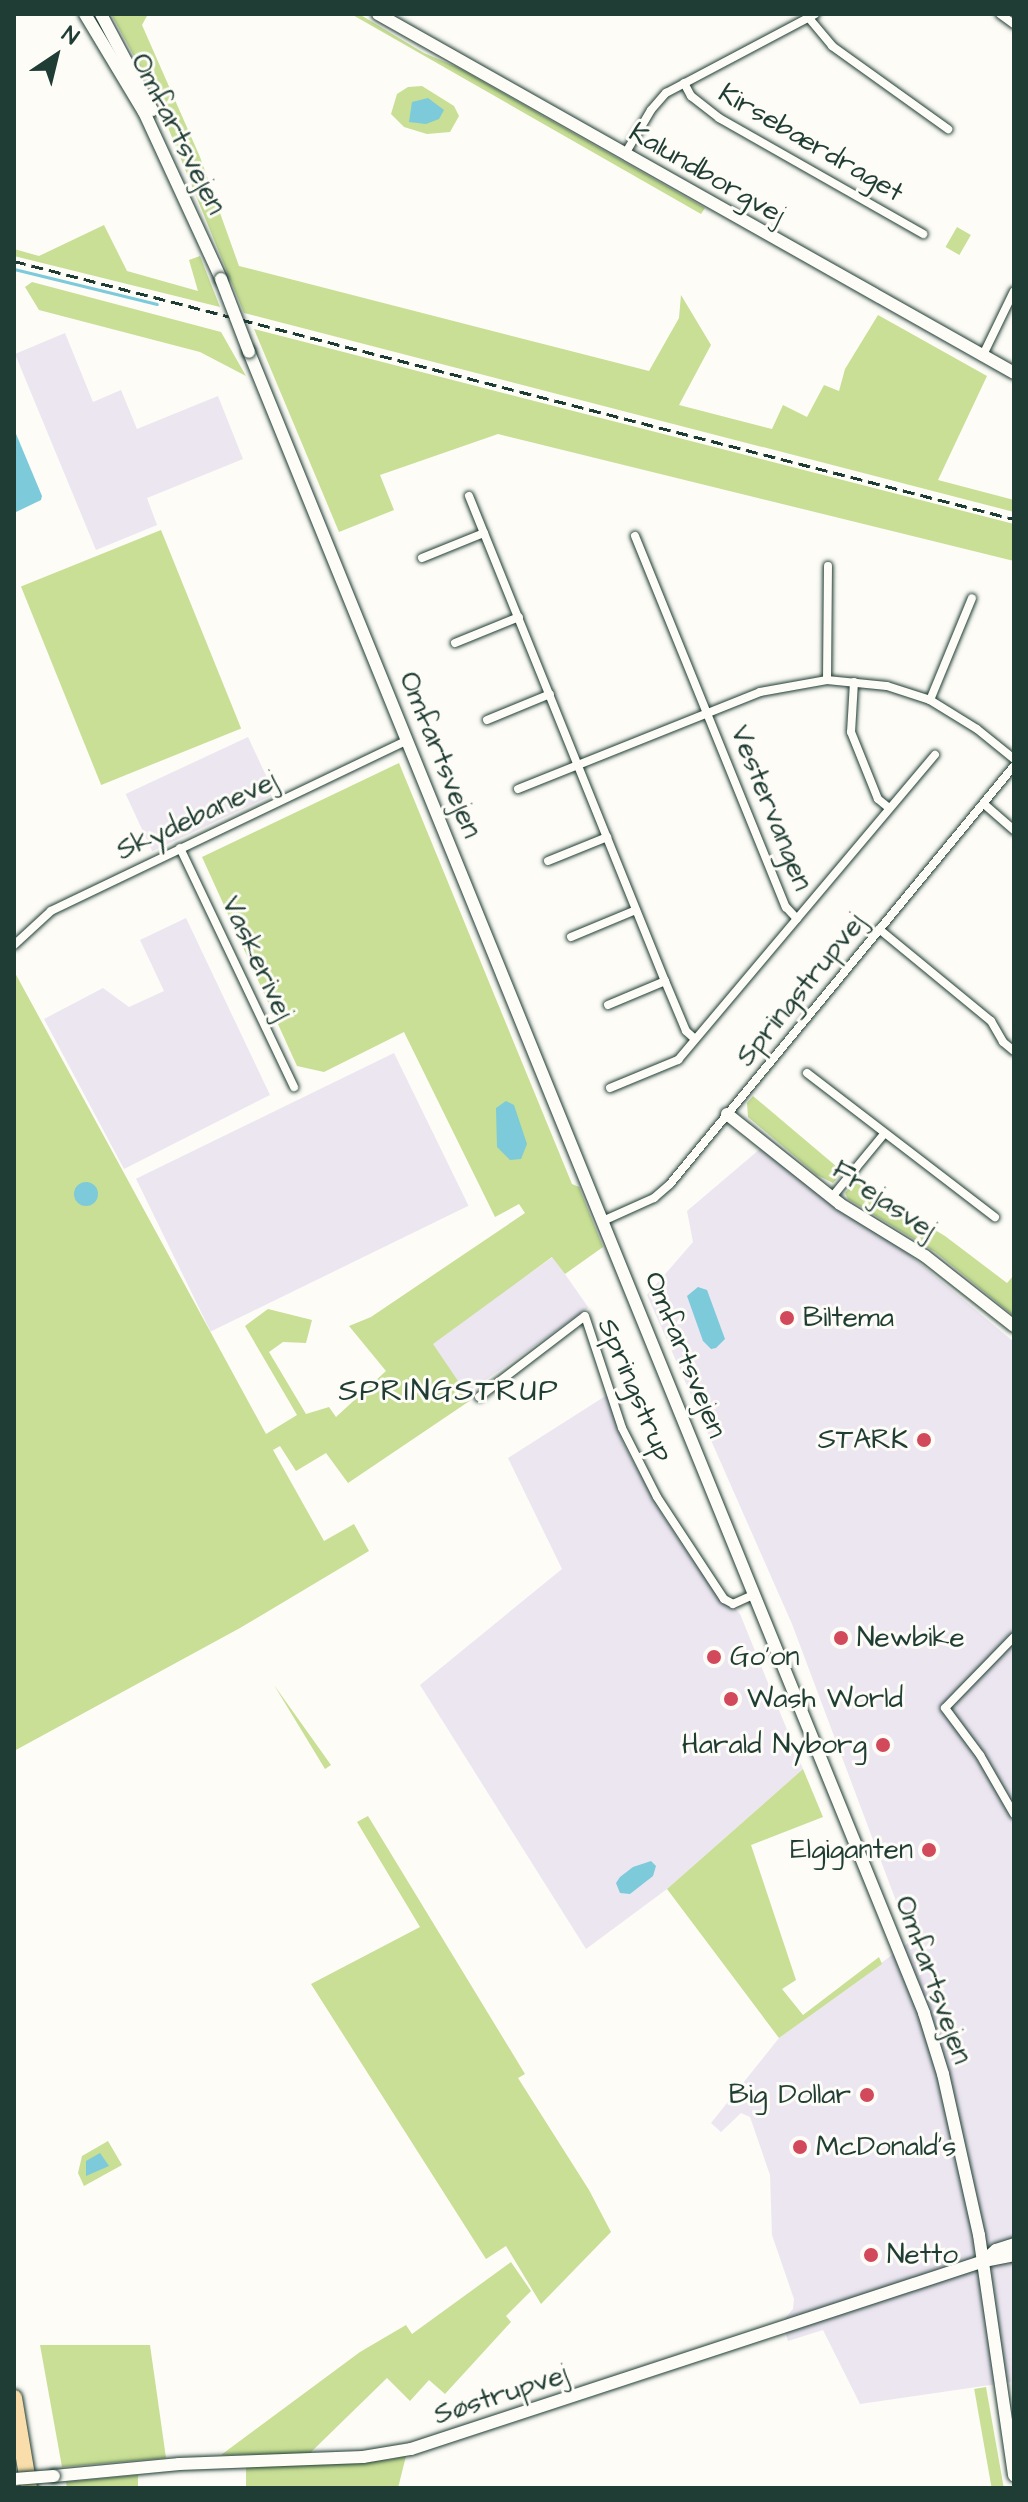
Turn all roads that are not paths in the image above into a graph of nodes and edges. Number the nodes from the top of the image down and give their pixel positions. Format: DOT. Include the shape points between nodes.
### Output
graph roads {
  1 [pos="85,14"];
  2 [pos="101,14"];
  3 [pos="378,14"];
  4 [pos="1000,14"];
  5 [pos="811,16"];
  6 [pos="1014,24"];
  7 [pos="684,83"];
  8 [pos="948,129"];
  9 [pos="625,154"];
  10 [pos="923,234"];
  11 [pos="221,279"];
  12 [pos="1014,291"];
  13 [pos="982,357"];
  14 [pos="1014,373"];
  15 [pos="469,496"];
  16 [pos="484,533"];
  17 [pos="635,536"];
  18 [pos="422,558"];
  19 [pos="828,566"];
  20 [pos="972,598"];
  21 [pos="519,617"];
  22 [pos="455,643"];
  23 [pos="827,680"];
  24 [pos="854,682"];
  25 [pos="550,694"];
  26 [pos="930,700"];
  27 [pos="708,712"];
  28 [pos="487,720"];
  29 [pos="408,740"];
  30 [pos="935,755"];
  31 [pos="1014,759"];
  32 [pos="578,764"];
  33 [pos="1014,766"];
  34 [pos="518,789"];
  35 [pos="984,804"];
  36 [pos="889,808"];
  37 [pos="1014,830"];
  38 [pos="607,837"];
  39 [pos="180,848"];
  40 [pos="548,861"];
  41 [pos="636,910"];
  42 [pos="797,919"];
  43 [pos="879,929"];
  44 [pos="571,937"];
  45 [pos="14,945"];
  46 [pos="665,981"];
  47 [pos="608,1005"];
  48 [pos="695,1039"];
  49 [pos="1014,1051"];
  50 [pos="807,1073"];
  51 [pos="294,1087"];
  52 [pos="610,1088"];
  53 [pos="727,1114"];
  54 [pos="884,1134"];
  55 [pos="832,1197"];
  56 [pos="995,1217"];
  57 [pos="605,1220"];
  58 [pos="1014,1326"];
  59 [pos="479,1397"];
  60 [pos="755,1594"];
  61 [pos="1014,1637"];
  62 [pos="1014,1814"];
  63 [pos="1014,2244"];
  64 [pos="1014,2255"];
  65 [pos="984,2261"];
  66 [pos="14,2398"];
  67 [pos="1014,2475"];
  68 [pos="14,2479"];
  69 [pos="29,2488"];
  1 -- 11 [label="main road, Omfartsvejen" via="144,112"];
  2 -- 11 [label="main road, Omfartsvejen" via="161,129"];
  3 -- 9 [label="main road, Kalundborgvej"];
  4 -- 6 [label="street"];
  5 -- 7 [label="street"];
  5 -- 8 [label="street" via="832,46"];
  7 -- 9 [label="street" via="657,101"];
  7 -- 10 [label="street, Kirsebærdraget" via="691,96 719,118"];
  9 -- 13 [label="main road, Kalundborgvej"];
  11 -- 29 [label="main road, Omfartsvejen, bridge"];
  12 -- 13 [label="street"];
  13 -- 14 [label="main road, Kalundborgvej"];
  15 -- 16 [label="street"];
  16 -- 18 [label="street"];
  16 -- 21 [label="street"];
  17 -- 27 [label="street, Vestervangen"];
  19 -- 23 [label="street"];
  20 -- 26 [label="street"];
  21 -- 22 [label="street"];
  21 -- 25 [label="street"];
  23 -- 24 [label="street, Vestervangen"];
  23 -- 27 [label="street, Vestervangen" via="771,688"];
  24 -- 26 [label="street, Vestervangen"];
  24 -- 36 [label="street" via="851,732 878,799"];
  25 -- 28 [label="street"];
  25 -- 32 [label="street"];
  26 -- 31 [label="street, Vestervangen"];
  27 -- 32 [label="street, Vestervangen"];
  27 -- 42 [label="street, Vestervangen" via="786,907"];
  29 -- 39 [label="street, Skydebanevej"];
  29 -- 57 [label="main road, Omfartsvejen"];
  30 -- 36 [label="street, Vestervangen"];
  32 -- 34 [label="street, Vestervangen"];
  32 -- 38 [label="street"];
  33 -- 35 [label="street, Springstrupvej"];
  35 -- 37 [label="street"];
  35 -- 43 [label="street, Springstrupvej"];
  36 -- 42 [label="street, Vestervangen"];
  38 -- 40 [label="street"];
  38 -- 41 [label="street"];
  39 -- 45 [label="street, Skydebanevej" via="51,911"];
  39 -- 51 [label="street, Vaskerivej"];
  41 -- 44 [label="street"];
  41 -- 46 [label="street"];
  42 -- 48 [label="street, Vestervangen"];
  43 -- 49 [label="street" via="991,1021"];
  43 -- 53 [label="street, Springstrupvej"];
  46 -- 47 [label="street"];
  46 -- 48 [label="street" via="686,1031"];
  48 -- 52 [label="street, Vestervangen" via="678,1060"];
  50 -- 54 [label="street"];
  53 -- 55 [label="main road, Frejasvej"];
  53 -- 57 [label="street, Springstrupvej" via="664,1190"];
  54 -- 55 [label="street"];
  54 -- 56 [label="street"];
  55 -- 58 [label="main road, Frejasvej" via="925,1256"];
  57 -- 60 [label="main road, Omfartsvejen"];
  59 -- 60 [label="street, Springstrup" via="585,1316 622,1428 657,1497 724,1599 733,1604"];
  60 -- 65 [label="main road, Omfartsvejen" via="924,2013 952,2109"];
  61 -- 62 [label="street" via="945,1708"];
  63 -- 65 [label="main road"];
  64 -- 65 [label="main road"];
  65 -- 67 [label="main road, Omfartsvejen"];
  65 -- 68 [label="main road, Søstrupvej, bridge" via="411,2449 363,2457 179,2464"];
  66 -- 69 [label="highway"];
}
